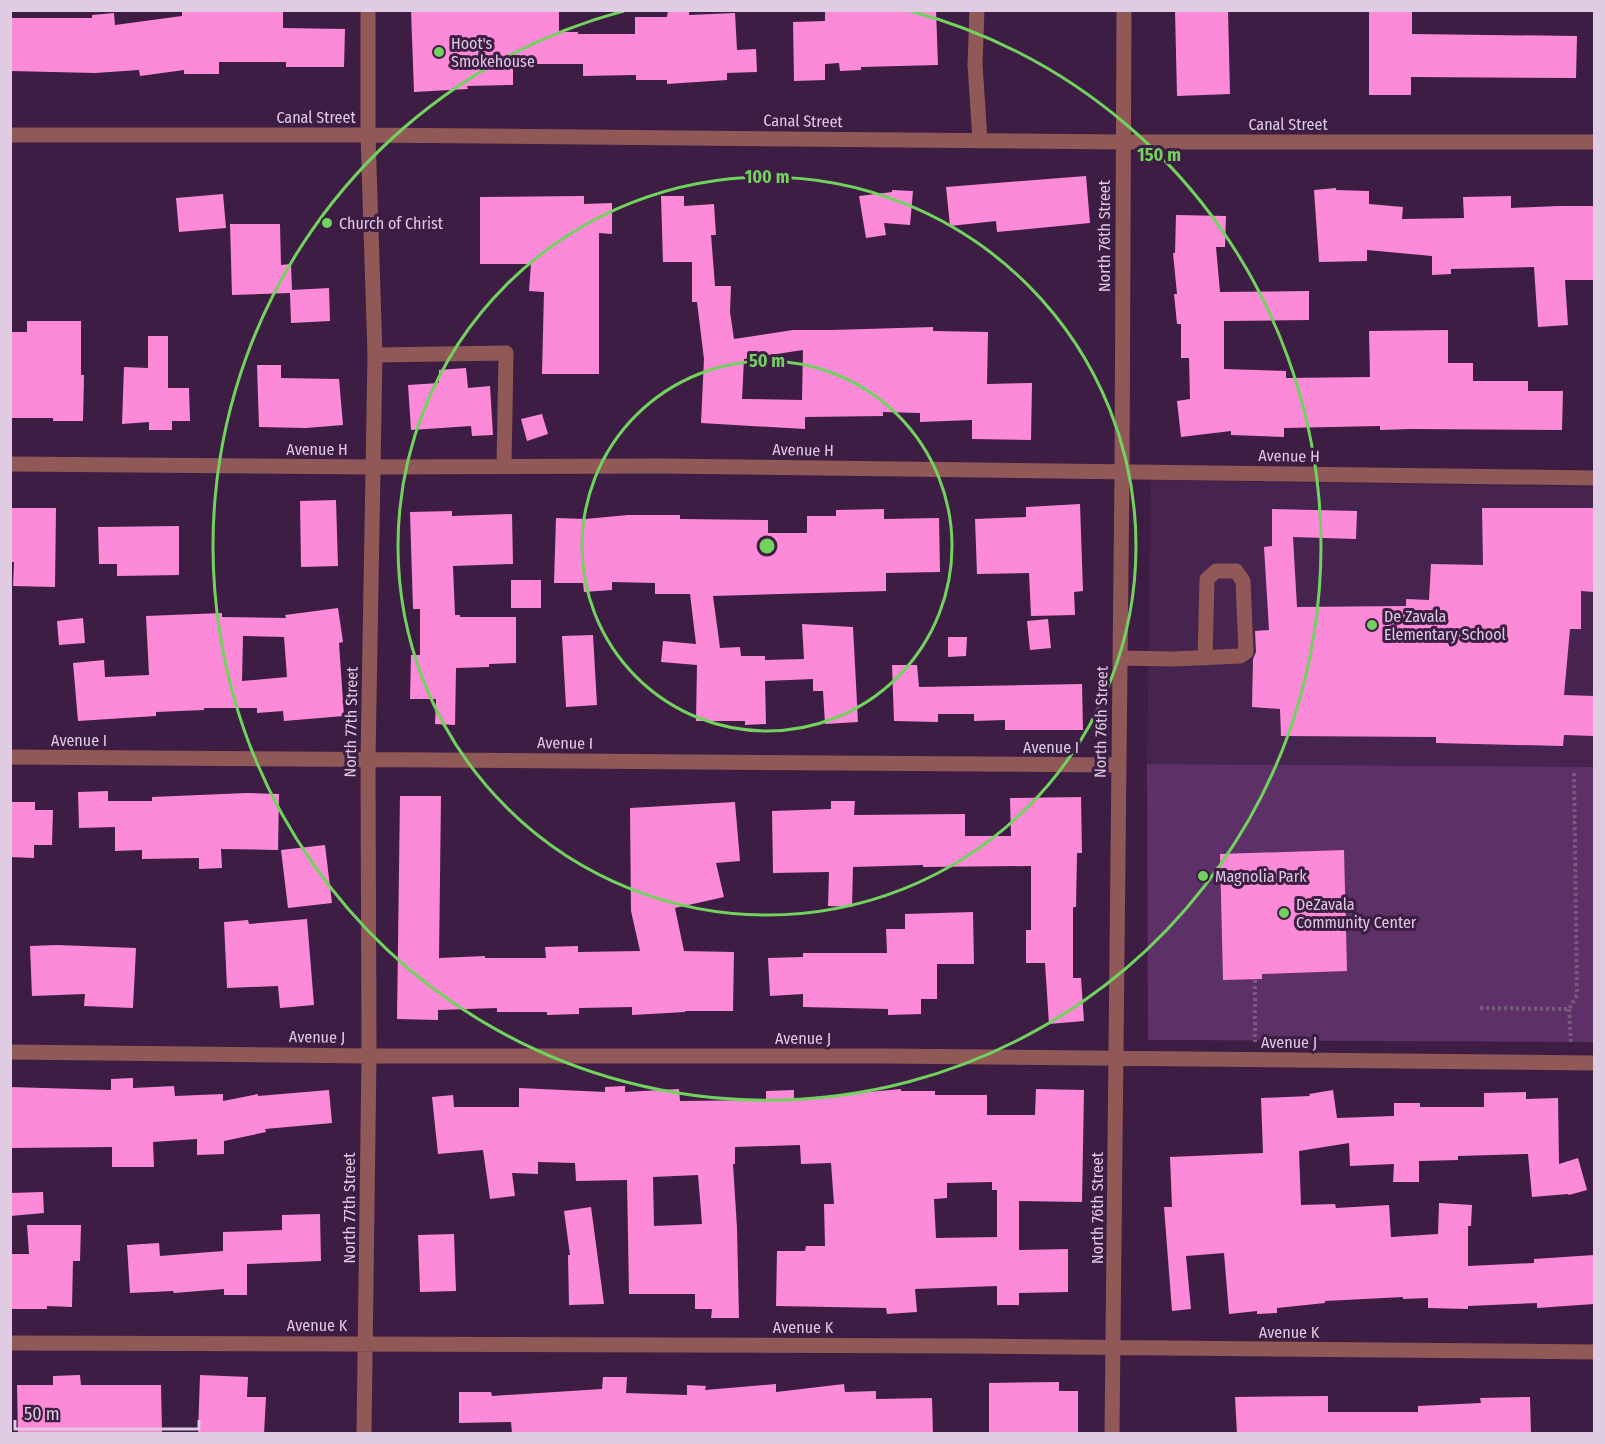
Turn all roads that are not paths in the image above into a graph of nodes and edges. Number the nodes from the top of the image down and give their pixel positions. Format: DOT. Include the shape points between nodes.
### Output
graph roads {
  1 [pos="368,10"];
  2 [pos="977,10"];
  3 [pos="1124,10"];
  4 [pos="10,135"];
  5 [pos="368,135"];
  6 [pos="980,141"];
  7 [pos="1122,142"];
  8 [pos="1594,142"];
  9 [pos="375,356"];
  10 [pos="10,464"];
  11 [pos="504,466"];
  12 [pos="374,467"];
  13 [pos="1122,473"];
  14 [pos="1594,478"];
  15 [pos="1120,657"];
  16 [pos="1205,658"];
  17 [pos="10,757"];
  18 [pos="368,759"];
  19 [pos="1119,765"];
  20 [pos="10,1052"];
  21 [pos="369,1056"];
  22 [pos="1115,1059"];
  23 [pos="1594,1063"];
  24 [pos="10,1343"];
  25 [pos="366,1343"];
  26 [pos="1114,1348"];
  27 [pos="1594,1352"];
  28 [pos="364,1434"];
  29 [pos="1112,1434"];
  1 -- 5 [label="street, North 77th Street"];
  2 -- 6 [label="street" via="975,64"];
  3 -- 7 [label="street, North 76th Street"];
  4 -- 5 [label="street, Canal Street"];
  5 -- 6 [label="street, Canal Street"];
  5 -- 9 [label="street, North 77th Street"];
  6 -- 7 [label="street, Canal Street"];
  7 -- 8 [label="street, Canal Street"];
  7 -- 13 [label="street, North 76th Street"];
  9 -- 11 [label="street" via="506,353"];
  9 -- 12 [label="street, North 77th Street"];
  10 -- 12 [label="street, Avenue H"];
  11 -- 12 [label="street, Avenue H"];
  11 -- 13 [label="street, Avenue H"];
  12 -- 18 [label="street, North 77th Street"];
  13 -- 14 [label="street, Avenue H"];
  13 -- 15 [label="street, North 76th Street"];
  15 -- 16 [label="street"];
  15 -- 19 [label="street, North 76th Street"];
  16 -- 16 [label="street" via="1240,656 1246,652 1243,581 1236,571 1216,571 1207,579"];
  17 -- 18 [label="street, Avenue I"];
  18 -- 19 [label="street, Avenue I"];
  18 -- 21 [label="street, North 77th Street"];
  19 -- 22 [label="street, North 76th Street"];
  20 -- 21 [label="street, Avenue J"];
  21 -- 22 [label="street, Avenue J"];
  21 -- 25 [label="street, North 77th Street"];
  22 -- 23 [label="street, Avenue J"];
  22 -- 26 [label="street, North 76th Street"];
  24 -- 25 [label="street, Avenue K"];
  25 -- 26 [label="street, Avenue K"];
  25 -- 28 [label="street, North 77th Street"];
  26 -- 27 [label="street, Avenue K"];
  26 -- 29 [label="street, North 76th Street"];
}
